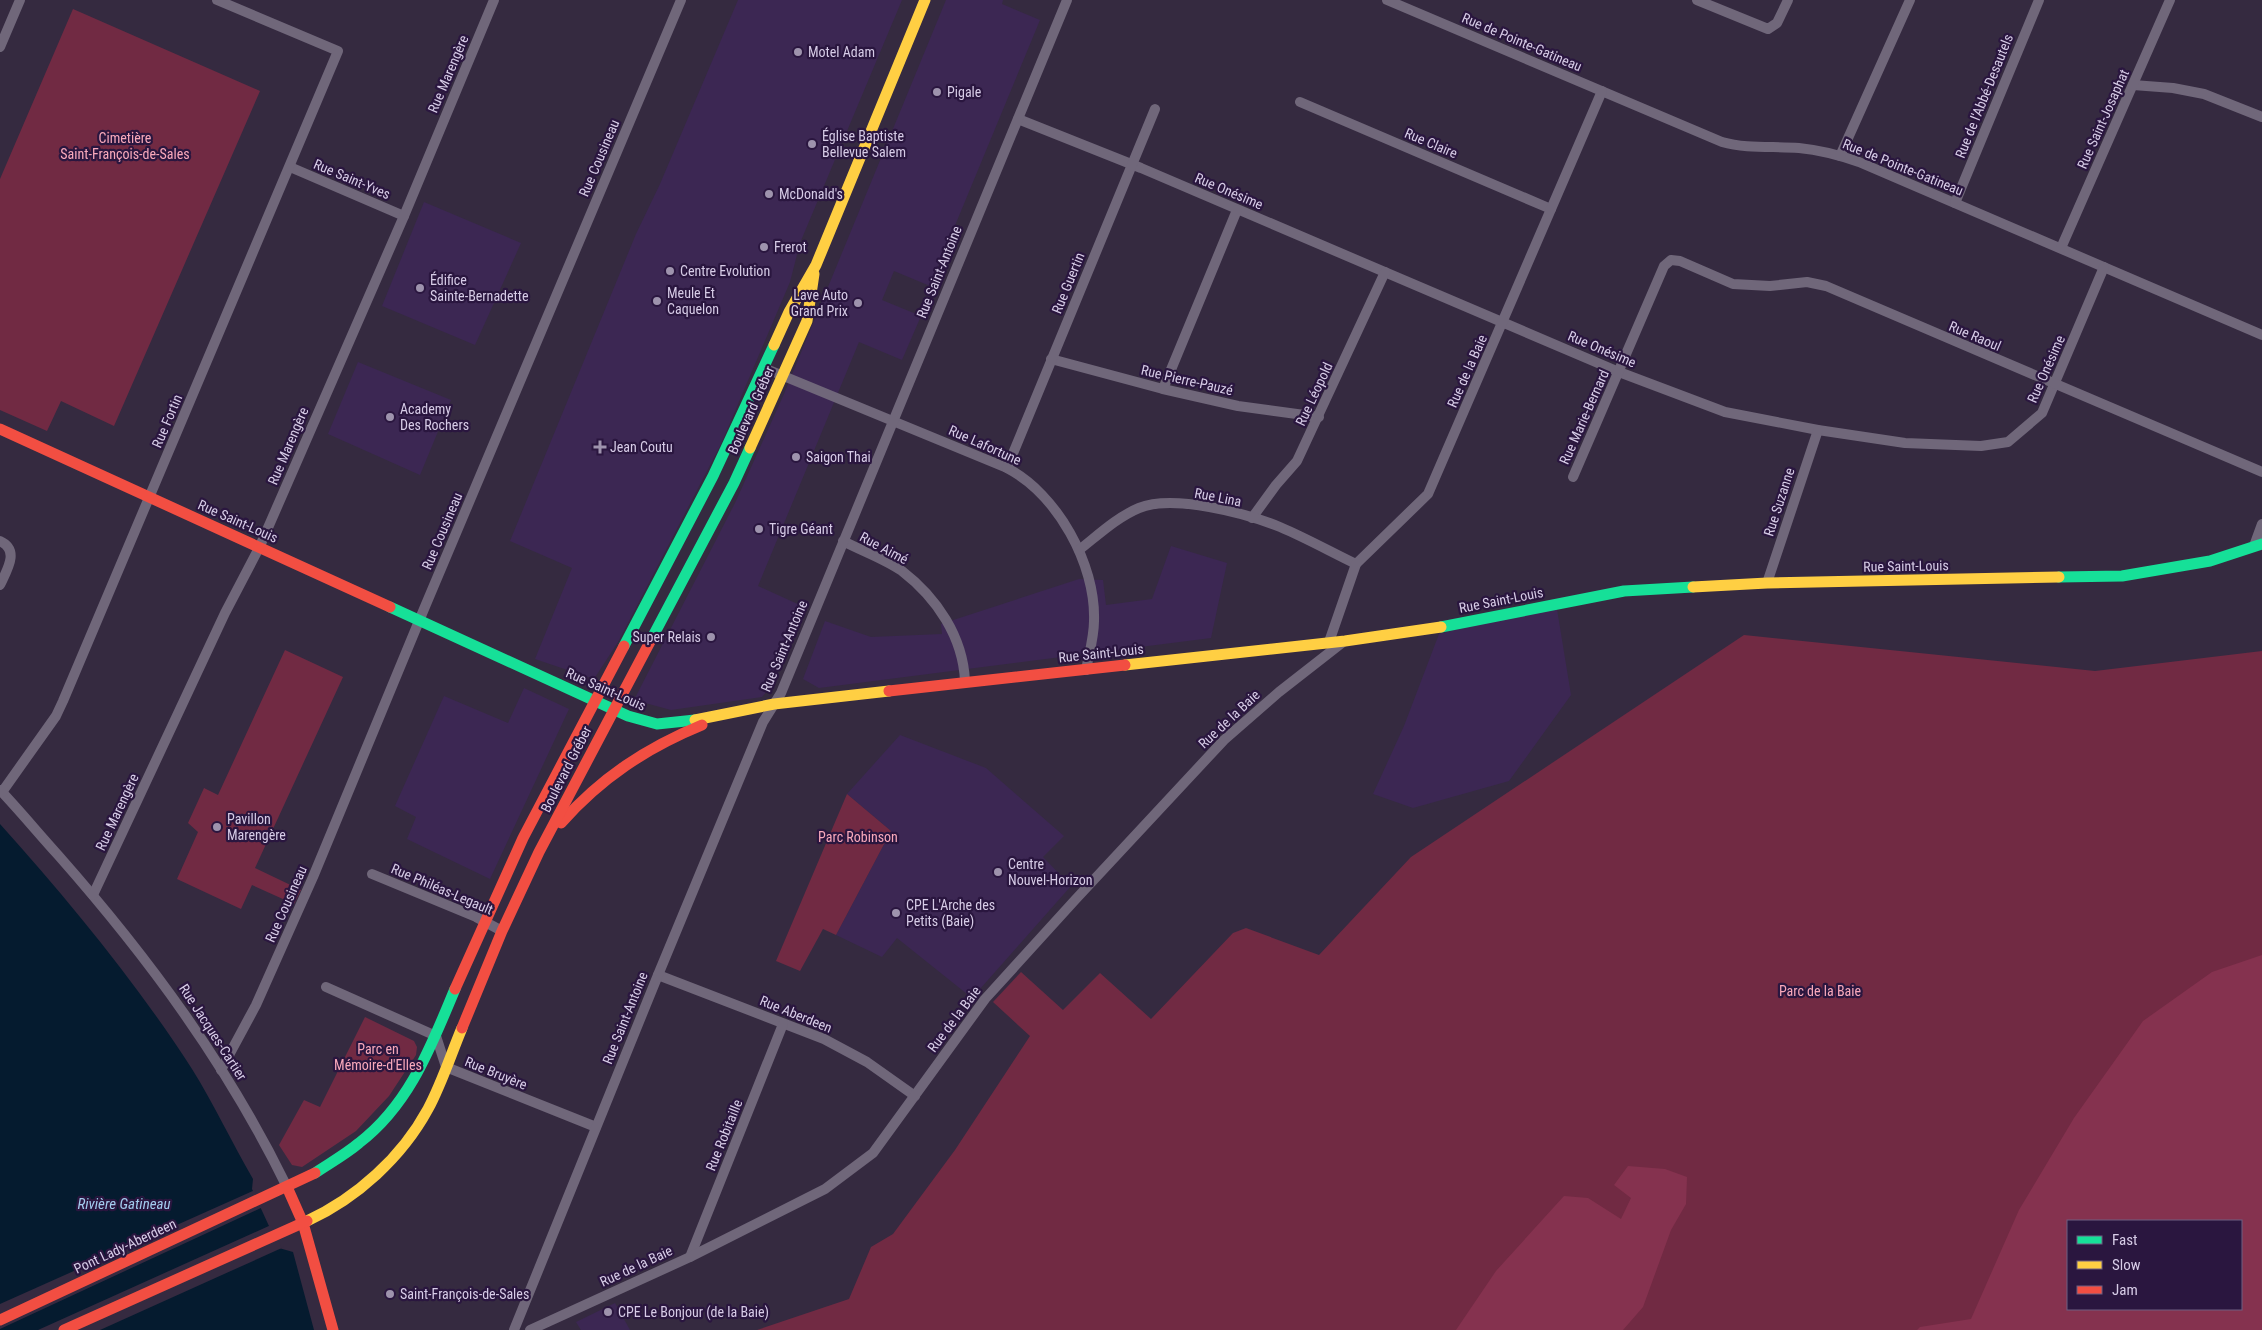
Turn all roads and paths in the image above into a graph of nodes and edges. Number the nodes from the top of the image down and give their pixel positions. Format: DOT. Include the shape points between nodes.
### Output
graph roads {
  1 [pos="20,0"];
  2 [pos="494,0"];
  3 [pos="681,0"];
  4 [pos="925,0"];
  5 [pos="1067,0"];
  6 [pos="1387,0"];
  7 [pos="1697,0"];
  8 [pos="1788,0"];
  9 [pos="1910,0"];
  10 [pos="2039,0"];
  11 [pos="2170,0"];
  12 [pos="222,1"];
  13 [pos="0,47"];
  14 [pos="2134,85"];
  15 [pos="1602,91"];
  16 [pos="1300,102"];
  17 [pos="1156,109"];
  18 [pos="2262,117"];
  19 [pos="1018,119"];
  20 [pos="1840,156"];
  21 [pos="1132,164"];
  22 [pos="290,167"];
  23 [pos="1955,202"];
  24 [pos="1551,209"];
  25 [pos="1237,210"];
  26 [pos="404,216"];
  27 [pos="2060,248"];
  28 [pos="1671,260"];
  29 [pos="816,265"];
  30 [pos="2104,267"];
  31 [pos="1386,272"];
  32 [pos="1503,322"];
  33 [pos="2262,335"];
  34 [pos="1051,359"];
  35 [pos="764,368"];
  36 [pos="1619,372"];
  37 [pos="783,377"];
  38 [pos="2055,385"];
  39 [pos="1163,389"];
  40 [pos="1319,417"];
  41 [pos="894,421"];
  42 [pos="0,429"];
  43 [pos="1818,430"];
  44 [pos="1007,468"];
  45 [pos="2262,472"];
  46 [pos="1573,477"];
  47 [pos="149,498"];
  48 [pos="1252,518"];
  49 [pos="2262,524"];
  50 [pos="0,541"];
  51 [pos="843,542"];
  52 [pos="2258,545"];
  53 [pos="260,546"];
  54 [pos="1079,550"];
  55 [pos="1356,564"];
  56 [pos="1767,583"];
  57 [pos="0,585"];
  58 [pos="419,621"];
  59 [pos="1345,641"];
  60 [pos="1329,642"];
  61 [pos="1086,670"];
  62 [pos="965,681"];
  63 [pos="594,700"];
  64 [pos="774,704"];
  65 [pos="614,709"];
  66 [pos="740,711"];
  67 [pos="1,791"];
  68 [pos="539,852"];
  69 [pos="372,874"];
  70 [pos="93,896"];
  71 [pos="484,922"];
  72 [pos="502,931"];
  73 [pos="658,975"];
  74 [pos="326,987"];
  75 [pos="783,1024"];
  76 [pos="436,1036"];
  77 [pos="446,1068"];
  78 [pos="221,1070"];
  79 [pos="915,1096"];
  80 [pos="596,1127"];
  81 [pos="287,1187"];
  82 [pos="262,1199"];
  83 [pos="303,1223"];
  84 [pos="690,1257"];
  85 [pos="0,1320"];
  86 [pos="64,1330"];
  87 [pos="333,1330"];
  88 [pos="514,1330"];
  89 [pos="530,1330"];
  1 -- 13 [label="street"];
  2 -- 26 [label="street, Rue Marengère"];
  3 -- 58 [label="street, Rue Cousineau"];
  4 -- 29 [label="main road, Boulevard Gréber"];
  5 -- 19 [label="street, Rue Saint-Antoine"];
  6 -- 15 [label="street, Rue de Pointe-Gatineau"];
  7 -- 8 [label="street" via="1768,29 1777,23"];
  9 -- 20 [label="street"];
  10 -- 23 [label="street, Rue de l'Abbé-Desautels"];
  11 -- 14 [label="street, Rue Saint-Josaphat"];
  12 -- 22 [label="street, Rue Fortin" via="338,51"];
  14 -- 18 [label="street" via="2204,94"];
  14 -- 27 [label="street, Rue Saint-Josaphat"];
  15 -- 20 [label="street, Rue de Pointe-Gatineau" via="1722,142 1747,147 1800,148"];
  15 -- 24 [label="street, Rue de la Baie"];
  16 -- 24 [label="street, Rue Claire"];
  17 -- 21 [label="street, Rue Guertin"];
  19 -- 21 [label="street, Rue Onésime"];
  19 -- 41 [label="street, Rue Saint-Antoine"];
  20 -- 23 [label="street, Rue de Pointe-Gatineau"];
  21 -- 25 [label="street, Rue Onésime"];
  21 -- 34 [label="street, Rue Guertin"];
  22 -- 26 [label="street, Rue Saint-Yves"];
  22 -- 47 [label="street, Rue Fortin"];
  23 -- 27 [label="street, Rue de Pointe-Gatineau"];
  24 -- 32 [label="street, Rue de la Baie"];
  25 -- 31 [label="street, Rue Onésime"];
  25 -- 39 [label="street"];
  26 -- 53 [label="street, Rue Marengère"];
  27 -- 30 [label="street, Rue de Pointe-Gatineau"];
  28 -- 36 [label="street, Rue Marie-Bernard" via="1664,266"];
  28 -- 38 [label="street, Rue Raoul" via="1733,284 1770,286 1807,282 1826,286"];
  29 -- 35 [label="main road, Boulevard Gréber" via="789,312"];
  29 -- 37 [label="main road, Boulevard Gréber" via="807,321"];
  30 -- 33 [label="street, Rue de Pointe-Gatineau"];
  30 -- 38 [label="street, Rue Onésime"];
  31 -- 32 [label="street, Rue Onésime"];
  31 -- 40 [label="street, Rue Léopold"];
  32 -- 36 [label="street, Rue Onésime"];
  32 -- 55 [label="street, Rue de la Baie" via="1428,494"];
  34 -- 39 [label="street, Rue Pierre-Pauzé"];
  34 -- 44 [label="street, Rue Guertin"];
  35 -- 37 [label="street, Rue Lafortune"];
  35 -- 63 [label="main road, Boulevard Gréber" via="713,476"];
  36 -- 43 [label="street, Rue Onésime" via="1725,412"];
  36 -- 46 [label="street, Rue Marie-Bernard"];
  37 -- 41 [label="street, Rue Lafortune"];
  37 -- 65 [label="main road, Boulevard Gréber" via="734,483"];
  38 -- 43 [label="street, Rue Onésime" via="2042,413 2008,442 1982,446 1905,443"];
  38 -- 45 [label="street, Rue Raoul"];
  39 -- 40 [label="street, Rue Pierre-Pauzé" via="1238,406"];
  40 -- 48 [label="street, Rue Léopold" via="1297,461"];
  41 -- 44 [label="street, Rue Lafortune"];
  41 -- 51 [label="street, Rue Saint-Antoine"];
  42 -- 47 [label="main road, Rue Saint-Louis"];
  43 -- 56 [label="street, Rue Suzanne"];
  44 -- 54 [label="street, Rue Lafortune" via="1039,491 1057,512"];
  47 -- 53 [label="main road, Rue Saint-Louis"];
  47 -- 67 [label="street, Rue Fortin" via="56,716"];
  48 -- 54 [label="street, Rue Lina" via="1202,506 1158,502 1138,508"];
  48 -- 55 [label="street, Rue Lina" via="1280,527"];
  49 -- 52 [label="street"];
  50 -- 57 [label="street" via="7,544 11,560"];
  51 -- 62 [label="street, Rue Aimé" via="901,571 935,602 953,630"];
  51 -- 64 [label="street, Rue Saint-Antoine" via="781,694"];
  52 -- 56 [label="main road, Rue Saint-Louis" via="2210,562 2122,576"];
  53 -- 58 [label="main road, Rue Saint-Louis"];
  53 -- 70 [label="street, Rue Marengère"];
  54 -- 61 [label="street, Rue Lafortune" via="1090,585 1094,620"];
  55 -- 60 [label="street, Rue de la Baie"];
  56 -- 59 [label="main road, Rue Saint-Louis" via="1624,591 1431,629"];
  58 -- 63 [label="main road, Rue Saint-Louis"];
  58 -- 78 [label="street, Rue Cousineau" via="313,877 256,1004"];
  59 -- 60 [label="main road, Rue Saint-Louis"];
  59 -- 79 [label="street, Rue de la Baie" via="1224,740 985,999"];
  60 -- 61 [label="main road, Rue Saint-Louis"];
  61 -- 62 [label="main road, Rue Saint-Louis"];
  62 -- 64 [label="main road, Rue Saint-Louis"];
  63 -- 65 [label="main road, Rue Saint-Louis"];
  63 -- 71 [label="main road, Boulevard Gréber"];
  64 -- 66 [label="main road, Rue Saint-Louis"];
  64 -- 73 [label="street, Rue Saint-Antoine" via="763,722"];
  65 -- 66 [label="main road, Rue Saint-Louis" via="657,724"];
  65 -- 68 [label="main road, Boulevard Gréber"];
  66 -- 68 [label="main road" via="660,742 628,761 594,788"];
  67 -- 70 [label="street, Rue Jacques-Cartier"];
  68 -- 72 [label="main road, Boulevard Gréber"];
  69 -- 71 [label="street, Rue Philéas-Legault"];
  70 -- 78 [label="street, Rue Jacques-Cartier" via="171,994"];
  71 -- 72 [label="street, Rue Philéas-Legault"];
  71 -- 76 [label="main road, Boulevard Gréber"];
  72 -- 77 [label="main road, Boulevard Gréber"];
  73 -- 75 [label="street, Rue Aberdeen"];
  73 -- 80 [label="street, Rue Saint-Antoine"];
  74 -- 76 [label="street"];
  75 -- 79 [label="street, Rue Aberdeen" via="824,1039 867,1062"];
  75 -- 84 [label="street, Rue Robitaille"];
  76 -- 77 [label="street, Rue Bruyère"];
  76 -- 81 [label="main road, Boulevard Gréber" via="416,1080 380,1123 332,1164"];
  77 -- 80 [label="street, Rue Bruyère"];
  77 -- 83 [label="main road, Boulevard Gréber" via="428,1109 401,1148 347,1199"];
  78 -- 81 [label="street, Rue Jacques-Cartier"];
  79 -- 84 [label="street, Rue de la Baie" via="873,1153 825,1189"];
  80 -- 88 [label="street, Rue Saint-Antoine"];
  81 -- 82 [label="main road, Boulevard Gréber"];
  81 -- 83 [label="main road, Rue Jacques-Cartier"];
  82 -- 85 [label="main road, Pont Lady-Aberdeen"];
  83 -- 86 [label="main road, Boulevard Gréber"];
  83 -- 87 [label="main road, Rue Jacques-Cartier"];
  84 -- 89 [label="street, Rue de la Baie"];
}
